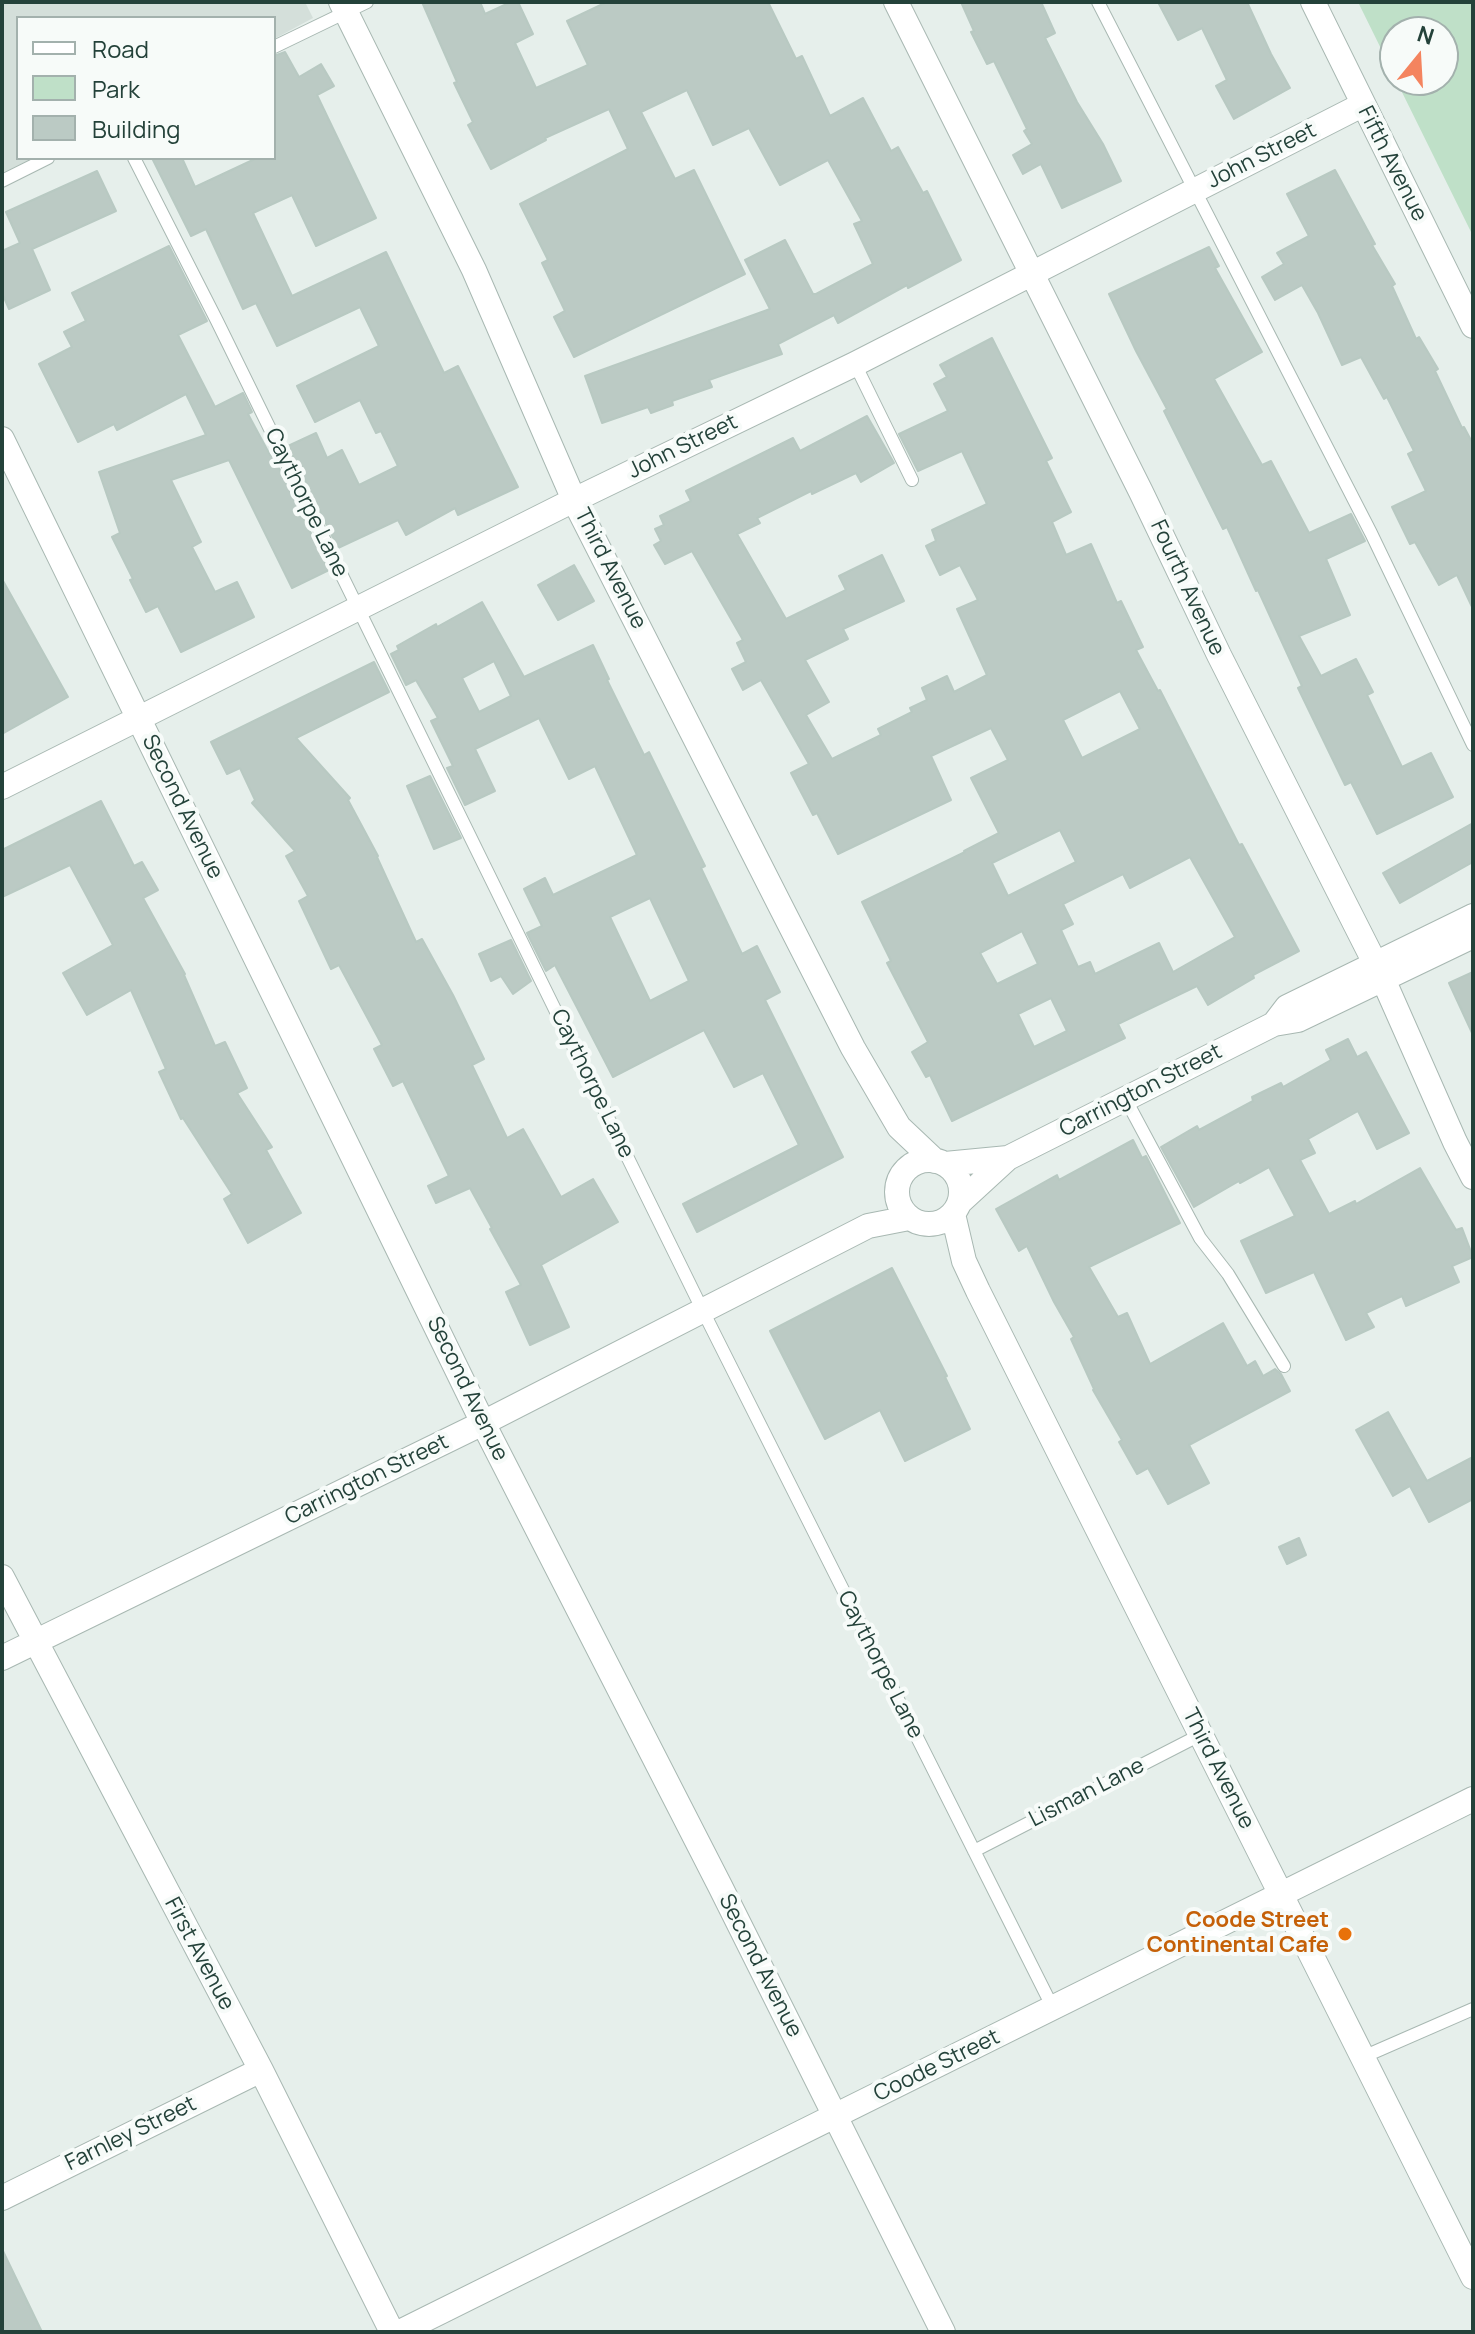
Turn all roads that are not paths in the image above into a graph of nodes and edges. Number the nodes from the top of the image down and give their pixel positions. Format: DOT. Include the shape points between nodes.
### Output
graph roads {
  1 [pos="896,2"];
  2 [pos="1098,2"];
  3 [pos="1313,2"];
  4 [pos="351,6"];
  5 [pos="276,46"];
  6 [pos="1362,105"];
  7 [pos="44,160"];
  8 [pos="135,160"];
  9 [pos="2,181"];
  10 [pos="1195,190"];
  11 [pos="1031,275"];
  12 [pos="1473,326"];
  13 [pos="855,364"];
  14 [pos="2,439"];
  15 [pos="912,480"];
  16 [pos="574,500"];
  17 [pos="357,608"];
  18 [pos="139,718"];
  19 [pos="1473,745"];
  20 [pos="2,787"];
  21 [pos="1473,916"];
  22 [pos="1473,936"];
  23 [pos="1379,970"];
  24 [pos="1125,1098"];
  25 [pos="899,1127"];
  26 [pos="1008,1158"];
  27 [pos="940,1162"];
  28 [pos="1473,1177"];
  29 [pos="901,1180"];
  30 [pos="939,1215"];
  31 [pos="868,1226"];
  32 [pos="703,1311"];
  33 [pos="1284,1366"];
  34 [pos="483,1423"];
  35 [pos="2,1577"];
  36 [pos="35,1642"];
  37 [pos="2,1658"];
  38 [pos="1200,1735"];
  39 [pos="1473,1799"];
  40 [pos="974,1851"];
  41 [pos="1283,1895"];
  42 [pos="1473,2009"];
  43 [pos="1054,2010"];
  44 [pos="1363,2057"];
  45 [pos="261,2070"];
  46 [pos="834,2115"];
  47 [pos="2,2198"];
  48 [pos="1473,2277"];
  49 [pos="392,2332"];
  50 [pos="400,2332"];
  51 [pos="943,2332"];
  1 -- 11 [label="street, Fourth Avenue"];
  2 -- 10 [label="lane"];
  3 -- 6 [label="street, Fifth Avenue"];
  4 -- 5 [label="lane"];
  4 -- 16 [label="street, Third Avenue"];
  6 -- 10 [label="street, John Street"];
  6 -- 12 [label="street, Fifth Avenue"];
  7 -- 9 [label="lane"];
  8 -- 17 [label="lane, Caythorpe Lane"];
  10 -- 11 [label="street, John Street"];
  10 -- 19 [label="lane"];
  11 -- 13 [label="street, John Street"];
  11 -- 23 [label="street, Fourth Avenue"];
  13 -- 15 [label="lane"];
  13 -- 16 [label="street, John Street"];
  14 -- 18 [label="street, Second Avenue"];
  16 -- 17 [label="street, John Street"];
  16 -- 25 [label="street, Third Avenue" via="853,1048"];
  17 -- 18 [label="street, John Street"];
  17 -- 32 [label="lane, Caythorpe Lane"];
  18 -- 20 [label="street, John Street"];
  18 -- 34 [label="street, Second Avenue"];
  21 -- 23 [label="street, Carrington Street"];
  22 -- 23 [label="street, Carrington Street"];
  23 -- 24 [label="street, Carrington Street" via="1287,1007 1274,1024"];
  23 -- 28 [label="street, Fourth Avenue"];
  24 -- 26 [label="street, Carrington Street"];
  24 -- 33 [label="lane" via="1200,1238"];
  25 -- 27 [label="street, Third Avenue"];
  25 -- 29 [label="street, Third Avenue"];
  26 -- 27 [label="street, Carrington Street"];
  26 -- 30 [label="street, Carrington Street"];
  27 -- 29 [label="street" via="914,1164"];
  27 -- 30 [label="street" via="958,1177 961,1195"];
  29 -- 30 [label="street" via="898,1200"];
  29 -- 31 [label="street, Carrington Street"];
  30 -- 31 [label="street, Carrington Street"];
  30 -- 38 [label="street, Third Avenue"];
  31 -- 32 [label="street, Carrington Street"];
  32 -- 34 [label="street, Carrington Street"];
  32 -- 40 [label="lane, Caythorpe Lane"];
  34 -- 36 [label="street, Carrington Street"];
  34 -- 46 [label="street, Second Avenue"];
  35 -- 36 [label="street, First Avenue"];
  36 -- 37 [label="street, Carrington Street"];
  36 -- 45 [label="street, First Avenue"];
  38 -- 40 [label="lane, Lisman Lane"];
  38 -- 41 [label="street, Third Avenue"];
  39 -- 41 [label="street, Coode Street"];
  40 -- 43 [label="lane, Caythorpe Lane"];
  41 -- 43 [label="street, Coode Street"];
  41 -- 44 [label="street, Third Avenue"];
  42 -- 44 [label="lane"];
  43 -- 46 [label="street, Coode Street"];
  44 -- 48 [label="street, Third Avenue"];
  45 -- 47 [label="street, Farnley Street"];
  45 -- 49 [label="street, First Avenue"];
  46 -- 50 [label="street, Coode Street"];
  46 -- 51 [label="street, Second Avenue"];
}
